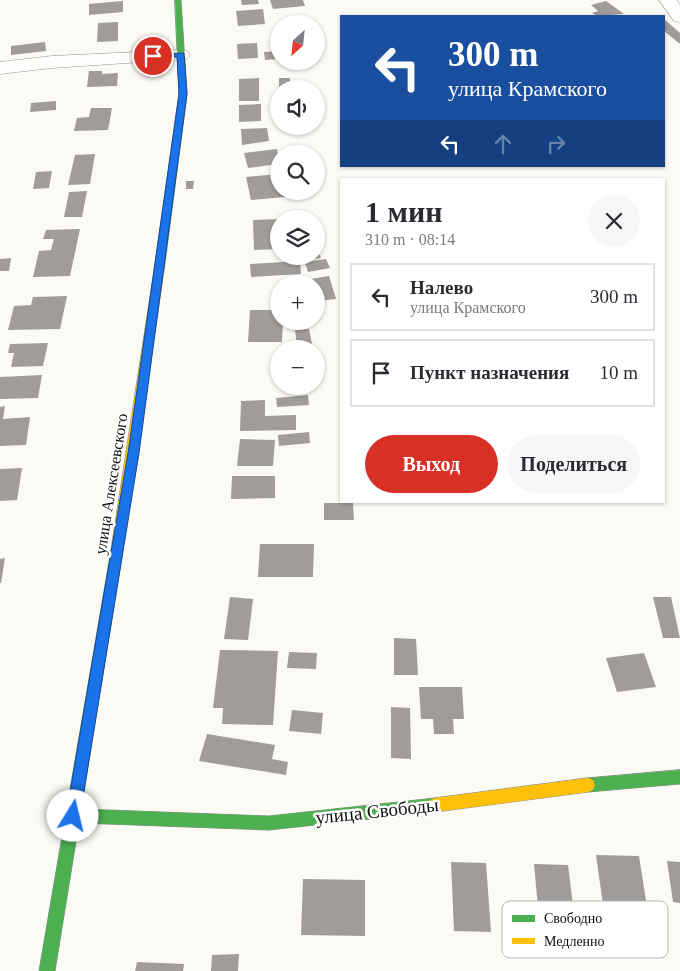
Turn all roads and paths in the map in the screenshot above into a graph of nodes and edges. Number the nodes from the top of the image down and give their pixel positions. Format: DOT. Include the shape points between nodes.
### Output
graph roads {
  1 [pos="178,0"];
  2 [pos="668,0"];
  3 [pos="680,17"];
  4 [pos="181,55"];
  5 [pos="0,68"];
  6 [pos="680,776"];
  7 [pos="73,816"];
  8 [pos="47,971"];
  1 -- 4 [label="street, улица Алексеевского"];
  2 -- 3 [label="street"];
  4 -- 5 [label="street"];
  4 -- 7 [label="street, улица Алексеевского" via="183,94 155,308"];
  6 -- 7 [label="street, улица Свободы" via="269,823"];
  7 -- 8 [label="street, улица Алексеевского"];
}
